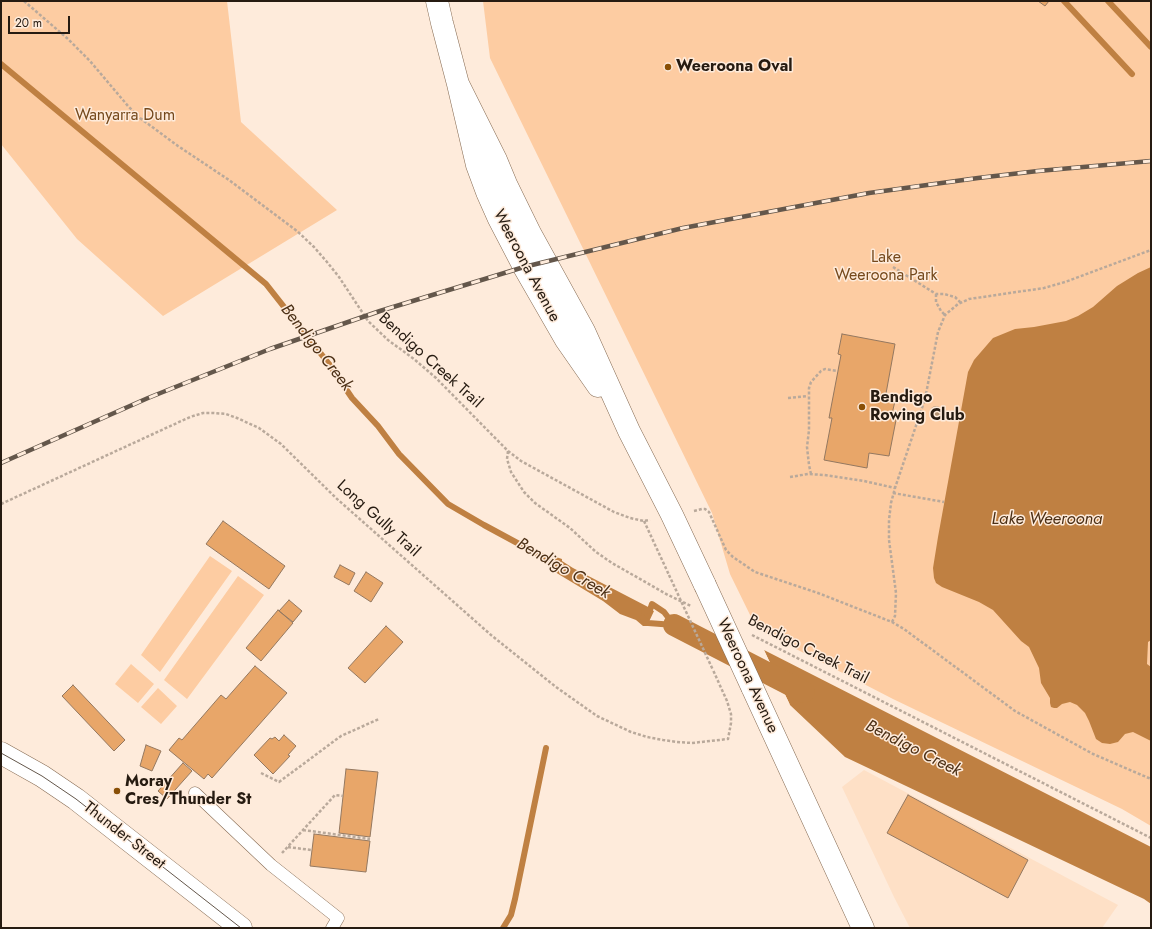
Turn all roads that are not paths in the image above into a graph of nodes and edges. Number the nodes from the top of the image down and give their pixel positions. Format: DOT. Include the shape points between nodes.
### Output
graph roads {
  1 [pos="437,1"];
  2 [pos="1,753"];
  3 [pos="196,793"];
  4 [pos="863,926"];
  5 [pos="242,928"];
  6 [pos="332,928"];
  1 -- 4 [label="main road, Weeroona Avenue, bridge" via="458,84 530,233 584,331 629,431 706,585"];
  2 -- 5 [label="main road, Thunder Street" via="76,798"];
  3 -- 6 [label="lane" via="270,865 338,918"];
}
